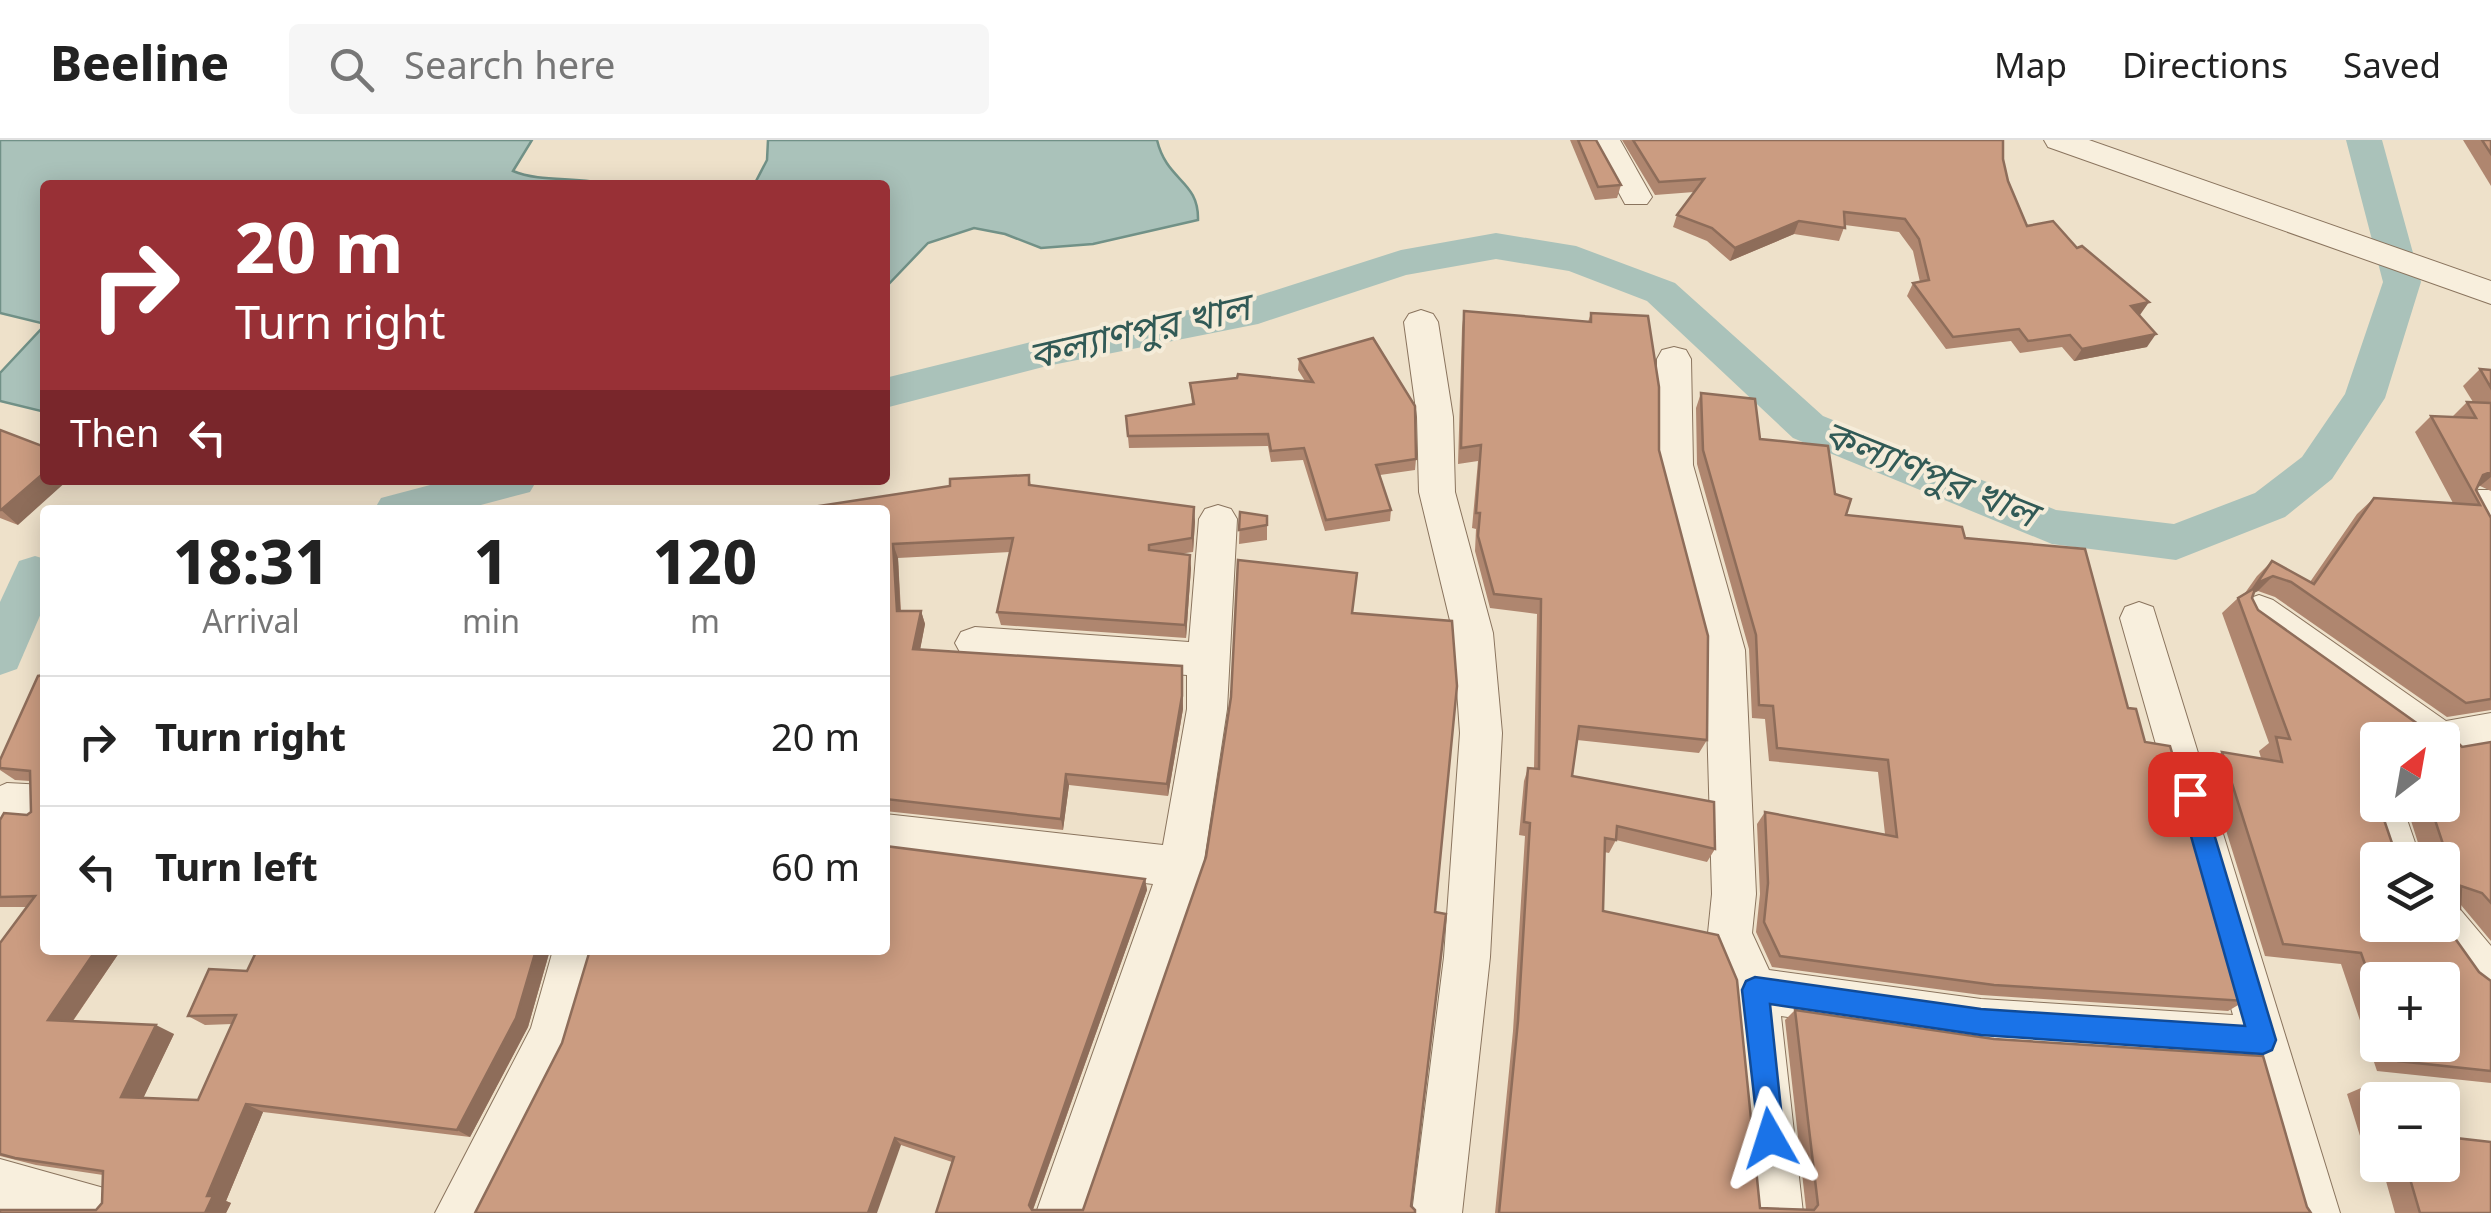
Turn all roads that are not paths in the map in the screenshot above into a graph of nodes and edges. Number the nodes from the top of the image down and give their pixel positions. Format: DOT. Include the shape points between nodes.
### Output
graph roads {
  1 [pos="1605,140"];
  2 [pos="2059,140"];
  3 [pos="1636,198"];
  4 [pos="2491,293"];
  5 [pos="1421,322"];
  6 [pos="1674,360"];
  7 [pos="2491,504"];
  8 [pos="1218,519"];
  9 [pos="2491,526"];
  10 [pos="2259,610"];
  11 [pos="2139,618"];
  12 [pos="975,644"];
  13 [pos="1207,660"];
  14 [pos="2491,731"];
  15 [pos="890,834"];
  16 [pos="1181,867"];
  17 [pos="2459,942"];
  18 [pos="575,955"];
  19 [pos="2491,980"];
  20 [pos="1755,990"];
  21 [pos="2263,1040"];
  22 [pos="0,1184"];
  23 [pos="90,1213"];
  24 [pos="460,1213"];
  25 [pos="1061,1213"];
  26 [pos="1438,1213"];
  27 [pos="1778,1213"];
  28 [pos="2315,1213"];
  1 -- 3 [label="street"];
  2 -- 4 [label="street"];
  5 -- 26 [label="street" via="1435,417 1437,492 1473,633 1481,733 1467,958"];
  6 -- 20 [label="street" via="1674,465 1725,650 1730,933"];
  7 -- 9 [label="street" via="2479,504"];
  8 -- 13 [label="street"];
  10 -- 14 [label="street" via="2440,740"];
  11 -- 21 [label="street"];
  12 -- 13 [label="street"];
  13 -- 16 [label="street" via="1207,709"];
  15 -- 16 [label="street"];
  16 -- 25 [label="street"];
  17 -- 19 [label="street"];
  18 -- 24 [label="street" via="552,1034"];
  20 -- 21 [label="street" via="1981,1022"];
  20 -- 27 [label="street"];
  21 -- 28 [label="street"];
  22 -- 23 [label="street" via="93,1208"];
}
